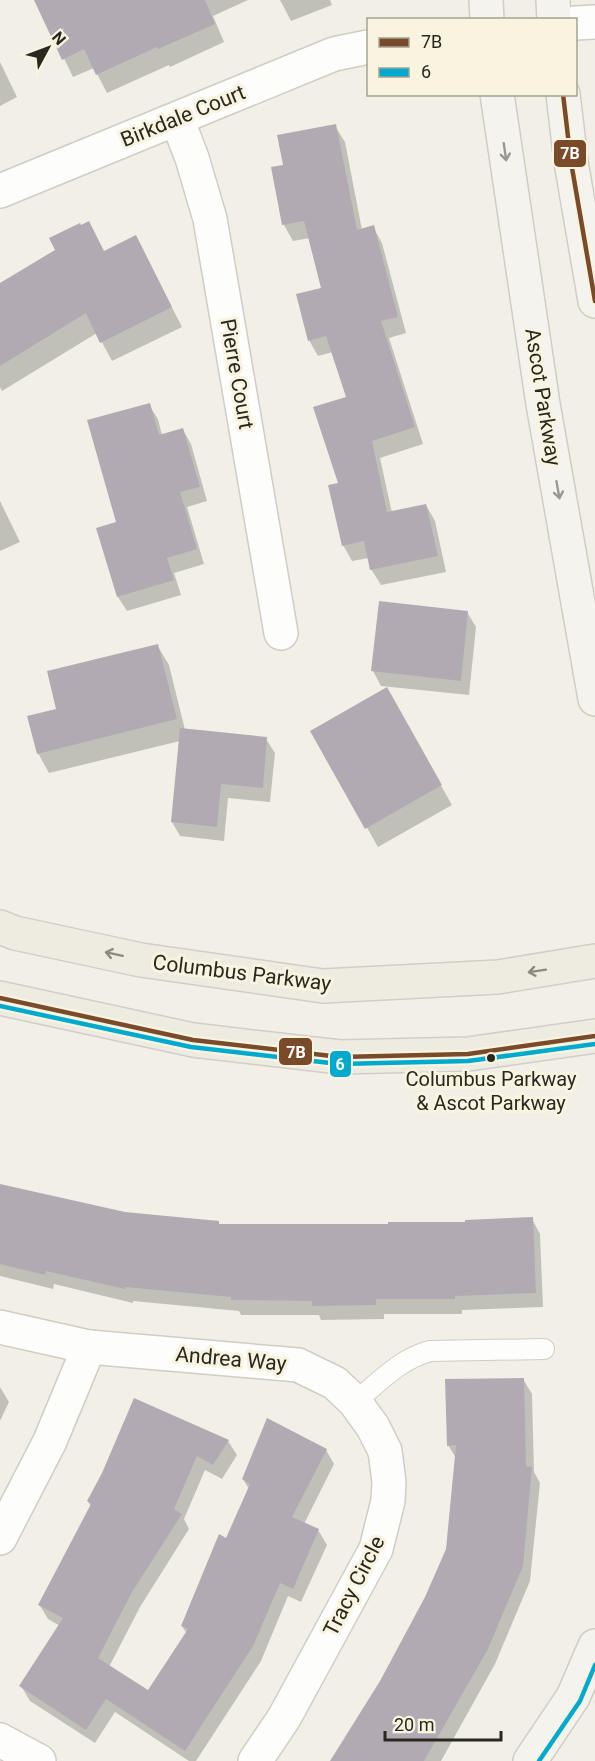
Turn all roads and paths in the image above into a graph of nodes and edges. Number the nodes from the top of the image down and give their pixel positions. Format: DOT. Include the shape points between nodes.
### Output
graph roads {
  1 [pos="486,0"];
  2 [pos="553,0"];
  3 [pos="487,18"];
  4 [pos="554,18"];
  5 [pos="595,22"];
  6 [pos="577,23"];
  7 [pos="367,47"];
  8 [pos="497,96"];
  9 [pos="563,96"];
  10 [pos="177,119"];
  11 [pos="0,191"];
  12 [pos="595,301"];
  13 [pos="281,633"];
  14 [pos="595,699"];
  15 [pos="0,927"];
  16 [pos="595,961"];
  17 [pos="0,998"];
  18 [pos="595,1036"];
  19 [pos="0,1327"];
  20 [pos="89,1347"];
  21 [pos="544,1349"];
  22 [pos="355,1402"];
  23 [pos="0,1538"];
  24 [pos="595,1646"];
  25 [pos="0,1740"];
  26 [pos="39,1761"];
  27 [pos="255,1761"];
  28 [pos="530,1761"];
  1 -- 3 [label="main road"];
  2 -- 4 [label="main road"];
  5 -- 6 [label="street"];
  7 -- 10 [label="street, Birkdale Court" via="334,54"];
  8 -- 14 [label="main road, Ascot Parkway, one-way" via="543,404"];
  9 -- 12 [label="main road"];
  10 -- 11 [label="street, Birkdale Court"];
  10 -- 13 [label="street, Pierre Court" via="210,219"];
  16 -- 15 [label="main road, Columbus Parkway, one-way" via="498,977 323,986 141,960"];
  17 -- 18 [label="main road" via="193,1040 340,1057 468,1054"];
  19 -- 20 [label="street, Andrea Way"];
  20 -- 22 [label="street, Andrea Way" via="298,1365 335,1383"];
  20 -- 23 [label="street" via="50,1441"];
  21 -- 22 [label="lane" via="430,1351 414,1355"];
  22 -- 27 [label="street, Tracy Circle" via="385,1451 389,1482 383,1526 376,1549 284,1718"];
  24 -- 28 [label="main road" via="573,1697"];
  25 -- 26 [label="street"];
}
